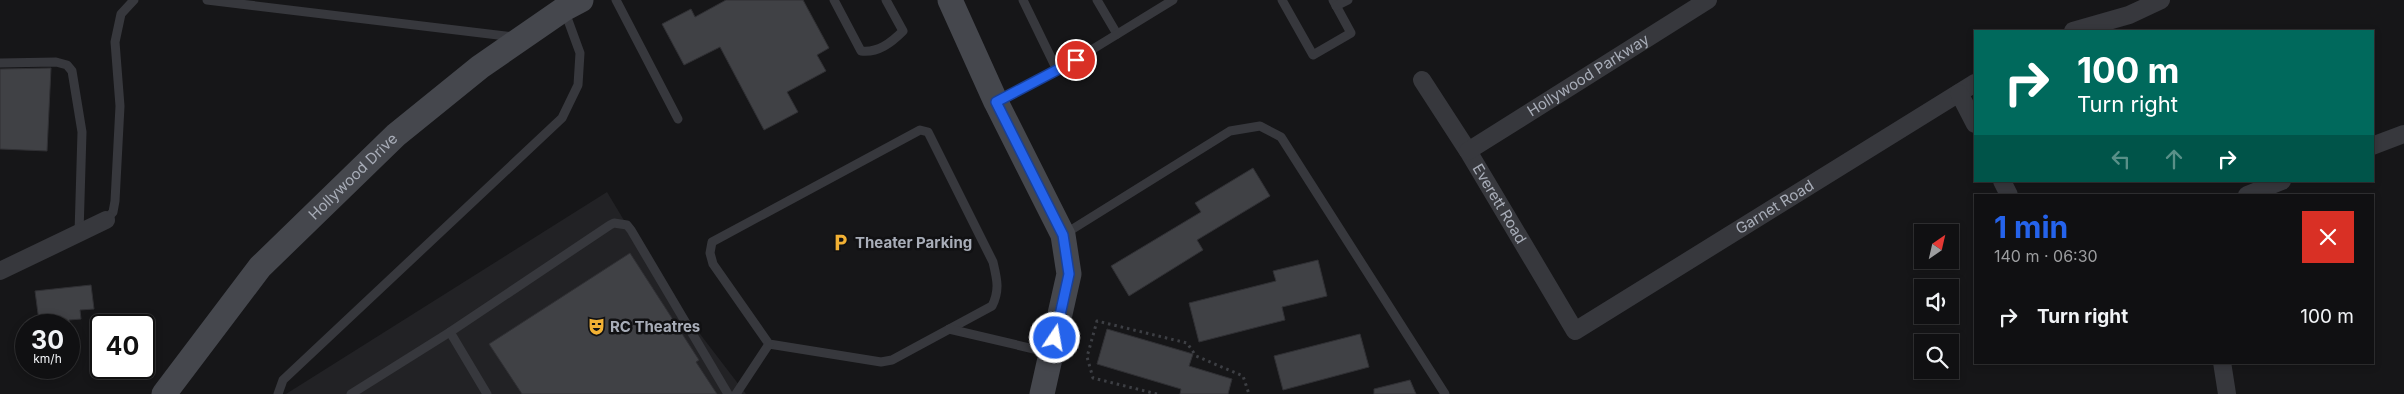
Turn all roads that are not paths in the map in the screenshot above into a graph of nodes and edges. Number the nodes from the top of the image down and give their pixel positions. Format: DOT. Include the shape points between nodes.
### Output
graph roads {
  1 [pos="134,0"];
  2 [pos="207,0"];
  3 [pos="616,0"];
  4 [pos="834,0"];
  5 [pos="886,0"];
  6 [pos="950,0"];
  7 [pos="1023,0"];
  8 [pos="1098,0"];
  9 [pos="1173,0"];
  10 [pos="1282,0"];
  11 [pos="1348,0"];
  12 [pos="1708,0"];
  13 [pos="2161,0"];
  14 [pos="568,3"];
  15 [pos="1161,3"];
  16 [pos="1335,3"];
  17 [pos="2076,30"];
  18 [pos="1117,34"];
  19 [pos="522,38"];
  20 [pos="0,63"];
  21 [pos="1057,70"];
  22 [pos="1422,80"];
  23 [pos="1974,84"];
  24 [pos="1959,93"];
  25 [pos="996,102"];
  26 [pos="678,119"];
  27 [pos="1974,122"];
  28 [pos="2404,134"];
  29 [pos="2374,145"];
  30 [pos="1468,150"];
  31 [pos="2002,182"];
  32 [pos="2280,182"];
  33 [pos="2008,194"];
  34 [pos="2250,194"];
  35 [pos="106,220"];
  36 [pos="79,233"];
  37 [pos="1063,235"];
  38 [pos="0,271"];
  39 [pos="949,329"];
  40 [pos="1575,331"];
  41 [pos="450,332"];
  42 [pos="769,344"];
  43 [pos="1052,353"];
  44 [pos="2222,364"];
  45 [pos="164,394"];
  46 [pos="278,394"];
  47 [pos="351,394"];
  48 [pos="487,394"];
  49 [pos="728,394"];
  50 [pos="736,394"];
  51 [pos="1042,394"];
  52 [pos="1445,394"];
  53 [pos="2227,394"];
  1 -- 35 [label="lane" via="121,14 114,42 120,106 115,201 113,212"];
  2 -- 19 [label="lane"];
  3 -- 26 [label="lane"];
  4 -- 5 [label="lane" via="861,51 872,52 903,31"];
  6 -- 25 [label="main road"];
  7 -- 21 [label="lane"];
  8 -- 18 [label="lane"];
  9 -- 15 [label="lane"];
  10 -- 16 [label="lane" via="1313,55 1351,33"];
  11 -- 16 [label="lane"];
  12 -- 30 [label="street, Hollywood Parkway"];
  13 -- 17 [label="street" via="2129,15"];
  14 -- 19 [label="main road, Hollywood Drive"];
  14 -- 46 [label="lane" via="580,54 578,85 562,118 284,380"];
  15 -- 18 [label="lane"];
  18 -- 21 [label="lane"];
  19 -- 45 [label="main road, Hollywood Drive" via="480,67 396,135 260,267"];
  20 -- 36 [label="lane" via="56,62 67,65 72,71 82,132"];
  21 -- 25 [label="lane"];
  22 -- 30 [label="street, Everett Road"];
  23 -- 24 [label="street, Garnet Road"];
  24 -- 27 [label="street"];
  24 -- 40 [label="street, Garnet Road"];
  25 -- 37 [label="main road"];
  28 -- 29 [label="street"];
  30 -- 40 [label="street, Everett Road"];
  31 -- 33 [label="street"];
  32 -- 34 [label="street"];
  35 -- 36 [label="street"];
  36 -- 38 [label="street"];
  37 -- 43 [label="main road" via="1069,274"];
  37 -- 52 [label="lane" via="1230,131 1260,126 1281,138"];
  39 -- 42 [label="lane" via="892,360 881,362"];
  39 -- 42 [label="lane" via="992,306 998,280 993,262 928,132 920,130 712,242 713,264"];
  39 -- 43 [label="lane"];
  41 -- 47 [label="lane"];
  41 -- 48 [label="lane"];
  41 -- 49 [label="lane" via="610,225 621,223 627,225"];
  42 -- 50 [label="lane"];
  43 -- 51 [label="main road"];
  44 -- 53 [label="street"];
}
